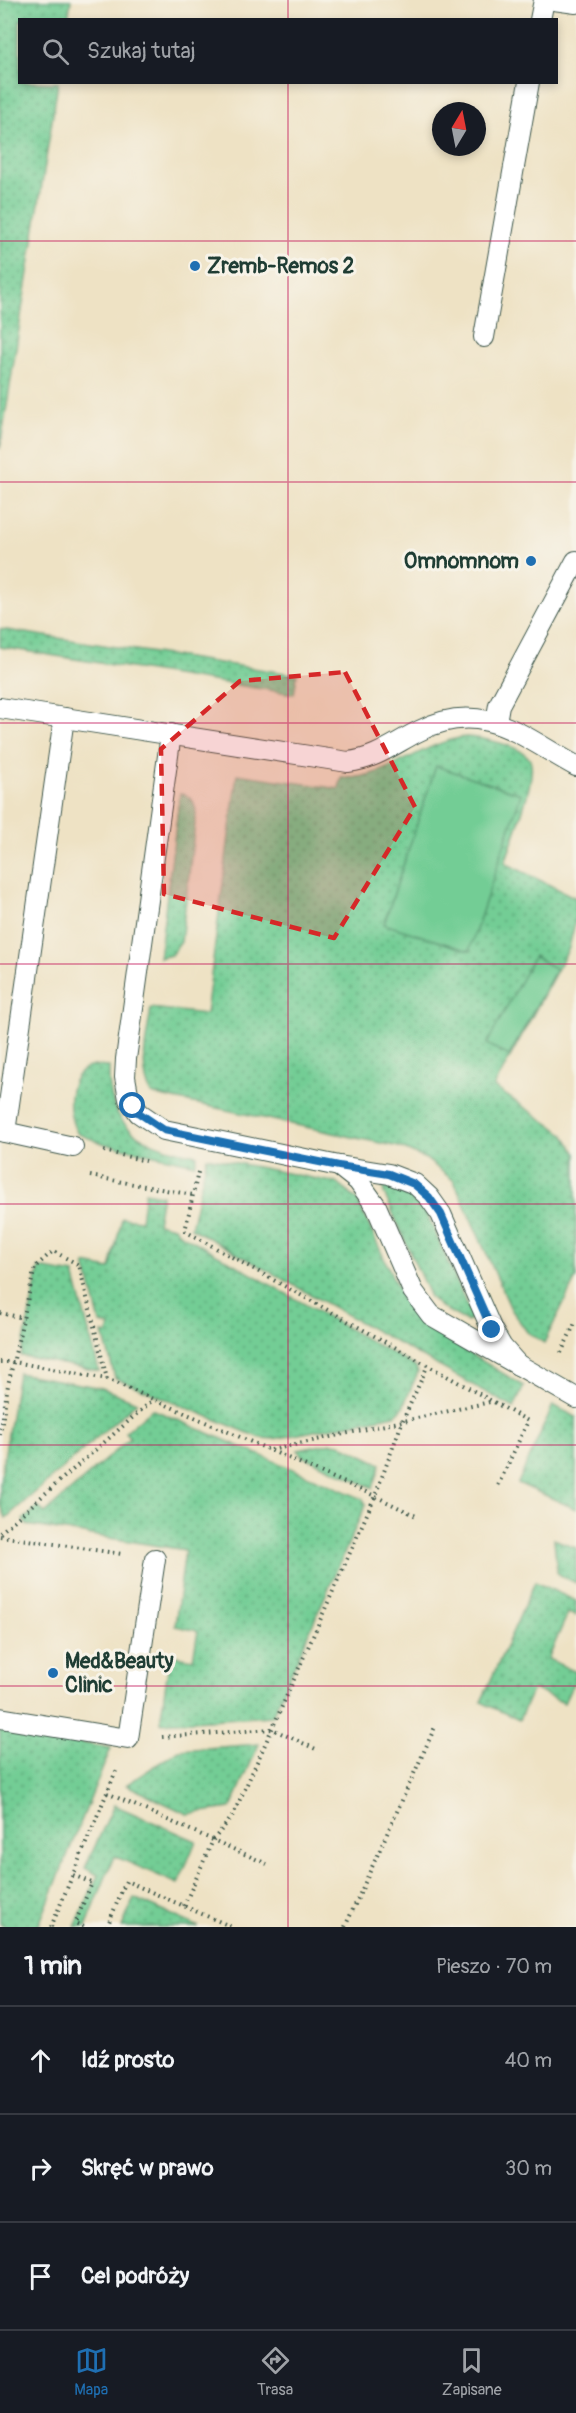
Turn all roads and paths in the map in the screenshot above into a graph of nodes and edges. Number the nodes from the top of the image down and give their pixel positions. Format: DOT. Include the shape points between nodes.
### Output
graph roads {
  1 [pos="543,0"];
  2 [pos="554,0"];
  3 [pos="576,3"];
  4 [pos="540,18"];
  5 [pos="529,84"];
  6 [pos="484,337"];
  7 [pos="576,561"];
  8 [pos="0,708"];
  9 [pos="64,718"];
  10 [pos="496,722"];
  11 [pos="171,734"];
  12 [pos="576,766"];
  13 [pos="2,1132"];
  14 [pos="73,1147"];
  15 [pos="339,1166"];
  16 [pos="198,1172"];
  17 [pos="80,1174"];
  18 [pos="192,1196"];
  19 [pos="0,1313"];
  20 [pos="24,1318"];
  21 [pos="576,1321"];
  22 [pos="558,1359"];
  23 [pos="0,1362"];
  24 [pos="14,1362"];
  25 [pos="518,1365"];
  26 [pos="427,1367"];
  27 [pos="107,1379"];
  28 [pos="576,1398"];
  29 [pos="154,1400"];
  30 [pos="491,1402"];
  31 [pos="403,1420"];
  32 [pos="0,1436"];
  33 [pos="271,1450"];
  34 [pos="497,1488"];
  35 [pos="375,1496"];
  36 [pos="418,1517"];
  37 [pos="0,1535"];
  38 [pos="155,1559"];
  39 [pos="0,1718"];
  40 [pos="435,1727"];
  41 [pos="272,1729"];
  42 [pos="128,1739"];
  43 [pos="318,1750"];
  44 [pos="107,1793"];
  45 [pos="213,1840"];
  46 [pos="267,1863"];
  47 [pos="73,1875"];
  48 [pos="184,1906"];
  49 [pos="51,1927"];
  50 [pos="84,1927"];
  51 [pos="107,1927"];
  52 [pos="232,1927"];
  53 [pos="345,1927"];
  1 -- 4 [label="lane"];
  2 -- 3 [label="lane"];
  5 -- 6 [label="lane"];
  7 -- 10 [label="lane" via="499,705"];
  8 -- 9 [label="lane"];
  9 -- 11 [label="lane"];
  9 -- 13 [label="lane"];
  10 -- 11 [label="lane" via="453,718 374,756 348,762"];
  10 -- 12 [label="lane"];
  11 -- 15 [label="lane" via="126,1059 129,1099 139,1113 164,1130"];
  13 -- 14 [label="lane"];
  15 -- 25 [label="lane" via="358,1181 376,1206 421,1305 431,1316"];
  15 -- 25 [label="lane" via="389,1174 414,1184 429,1197 441,1214 492,1330"];
  16 -- 18 [label="path"];
  17 -- 18 [label="path"];
  18 -- 26 [label="path" via="185,1231"];
  19 -- 20 [label="path"];
  20 -- 24 [label="path"];
  20 -- 27 [label="path" via="35,1267 53,1251 79,1265"];
  21 -- 22 [label="path"];
  23 -- 24 [label="path"];
  24 -- 27 [label="path"];
  24 -- 32 [label="path"];
  25 -- 28 [label="lane"];
  26 -- 30 [label="path"];
  26 -- 31 [label="path"];
  27 -- 29 [label="path"];
  29 -- 33 [label="path"];
  29 -- 37 [label="path"];
  30 -- 31 [label="path"];
  30 -- 34 [label="path" via="528,1421"];
  31 -- 33 [label="path"];
  31 -- 35 [label="path"];
  33 -- 35 [label="path"];
  35 -- 36 [label="path"];
  35 -- 41 [label="path"];
  37 -- 38 [label="path"];
  38 -- 42 [label="lane"];
  39 -- 42 [label="lane"];
  40 -- 53 [label="path"];
  41 -- 42 [label="path"];
  41 -- 43 [label="path"];
  41 -- 45 [label="path" via="232,1817"];
  42 -- 44 [label="path"];
  44 -- 45 [label="path"];
  44 -- 47 [label="path"];
  45 -- 46 [label="path"];
  45 -- 48 [label="path"];
  47 -- 49 [label="path"];
  47 -- 50 [label="path" via="92,1883 75,1923"];
  48 -- 51 [label="path" via="126,1881"];
  48 -- 52 [label="path"];
}
